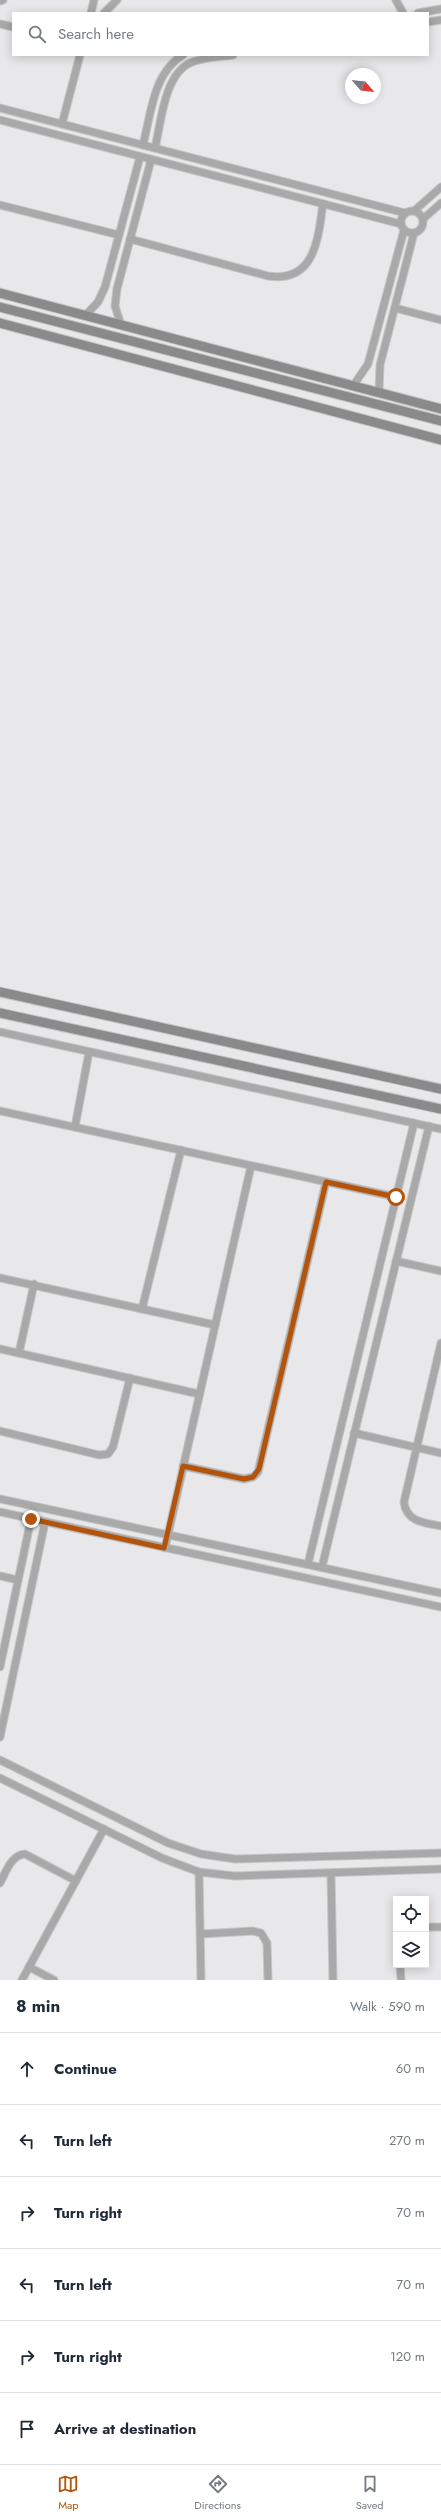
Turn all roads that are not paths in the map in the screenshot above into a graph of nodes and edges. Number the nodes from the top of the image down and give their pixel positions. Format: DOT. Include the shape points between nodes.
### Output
graph roads {
  1 [pos="94,0"];
  2 [pos="117,0"];
  3 [pos="396,0"];
  4 [pos="441,9"];
  5 [pos="91,12"];
  6 [pos="105,12"];
  7 [pos="402,12"];
  8 [pos="424,12"];
  9 [pos="441,20"];
  10 [pos="429,22"];
  11 [pos="0,24"];
  12 [pos="12,27"];
  13 [pos="80,56"];
  14 [pos="181,56"];
  15 [pos="227,56"];
  16 [pos="0,108"];
  17 [pos="0,120"];
  18 [pos="62,124"];
  19 [pos="143,145"];
  20 [pos="155,148"];
  21 [pos="140,157"];
  22 [pos="151,160"];
  23 [pos="441,187"];
  24 [pos="441,203"];
  25 [pos="0,204"];
  26 [pos="323,204"];
  27 [pos="414,211"];
  28 [pos="405,213"];
  29 [pos="423,219"];
  30 [pos="402,227"];
  31 [pos="414,233"];
  32 [pos="119,234"];
  33 [pos="130,239"];
  34 [pos="105,287"];
  35 [pos="116,289"];
  36 [pos="0,293"];
  37 [pos="0,307"];
  38 [pos="395,308"];
  39 [pos="85,316"];
  40 [pos="441,320"];
  41 [pos="0,323"];
  42 [pos="120,325"];
  43 [pos="353,386"];
  44 [pos="379,393"];
  45 [pos="441,409"];
  46 [pos="441,421"];
  47 [pos="441,440"];
  48 [pos="0,992"];
  49 [pos="0,1012"];
  50 [pos="0,1032"];
  51 [pos="89,1052"];
  52 [pos="441,1089"];
  53 [pos="441,1109"];
  54 [pos="0,1111"];
  55 [pos="414,1123"];
  56 [pos="429,1126"];
  57 [pos="75,1127"];
  58 [pos="441,1129"];
  59 [pos="181,1150"];
  60 [pos="251,1166"];
  61 [pos="326,1182"];
  62 [pos="396,1197"];
  63 [pos="396,1261"];
  64 [pos="441,1271"];
  65 [pos="0,1278"];
  66 [pos="34,1284"];
  67 [pos="142,1309"];
  68 [pos="215,1325"];
  69 [pos="441,1343"];
  70 [pos="0,1349"];
  71 [pos="19,1353"];
  72 [pos="130,1378"];
  73 [pos="199,1394"];
  74 [pos="0,1431"];
  75 [pos="354,1433"];
  76 [pos="417,1448"];
  77 [pos="441,1453"];
  78 [pos="183,1466"];
  79 [pos="0,1499"];
  80 [pos="0,1512"];
  81 [pos="31,1519"];
  82 [pos="45,1522"];
  83 [pos="441,1526"];
  84 [pos="168,1534"];
  85 [pos="164,1548"];
  86 [pos="308,1564"];
  87 [pos="322,1567"];
  88 [pos="0,1576"];
  89 [pos="18,1580"];
  90 [pos="441,1593"];
  91 [pos="441,1607"];
  92 [pos="0,1667"];
  93 [pos="0,1737"];
  94 [pos="0,1760"];
  95 [pos="0,1778"];
  96 [pos="104,1829"];
  97 [pos="441,1853"];
  98 [pos="441,1869"];
  99 [pos="199,1872"];
  100 [pos="331,1873"];
  101 [pos="76,1881"];
  102 [pos="0,1883"];
  103 [pos="429,1927"];
  104 [pos="441,1927"];
  105 [pos="200,1934"];
  106 [pos="29,1967"];
  107 [pos="400,1968"];
  108 [pos="22,1980"];
  109 [pos="54,1980"];
  110 [pos="201,1980"];
  111 [pos="268,1980"];
  112 [pos="333,1980"];
  113 [pos="401,1980"];
  1 -- 5 [label="street"];
  2 -- 6 [label="street"];
  3 -- 7 [label="street"];
  4 -- 8 [label="street"];
  9 -- 10 [label="street"];
  11 -- 12 [label="street"];
  13 -- 18 [label="street"];
  14 -- 19 [label="street" via="164,72"];
  15 -- 20 [label="street" via="192,62 177,73 169,89"];
  16 -- 18 [label="street"];
  17 -- 21 [label="street"];
  18 -- 19 [label="street"];
  19 -- 20 [label="street"];
  20 -- 28 [label="street"];
  21 -- 22 [label="street"];
  21 -- 32 [label="street"];
  22 -- 26 [label="street"];
  22 -- 33 [label="street"];
  23 -- 27 [label="street"];
  24 -- 29 [label="street"];
  25 -- 32 [label="street"];
  26 -- 30 [label="street"];
  26 -- 33 [label="street" via="313,253 300,271 290,276 268,276"];
  27 -- 28 [label="street"];
  27 -- 29 [label="street"];
  28 -- 30 [label="street"];
  29 -- 31 [label="street" via="422,226"];
  30 -- 31 [label="street"];
  30 -- 43 [label="street" via="368,364"];
  31 -- 38 [label="street"];
  32 -- 34 [label="street"];
  33 -- 35 [label="street"];
  34 -- 35 [label="street"];
  34 -- 39 [label="street" via="98,302"];
  35 -- 42 [label="street" via="115,306"];
  36 -- 39 [label="street"];
  37 -- 46 [label="street"];
  38 -- 40 [label="street"];
  38 -- 44 [label="street" via="380,365"];
  39 -- 42 [label="street"];
  41 -- 47 [label="street"];
  42 -- 43 [label="street"];
  43 -- 44 [label="street"];
  44 -- 45 [label="street"];
  48 -- 52 [label="street"];
  49 -- 53 [label="street"];
  50 -- 51 [label="street"];
  51 -- 55 [label="street"];
  51 -- 57 [label="street"];
  54 -- 57 [label="street"];
  55 -- 56 [label="street"];
  55 -- 62 [label="street"];
  56 -- 58 [label="street"];
  56 -- 63 [label="street"];
  57 -- 59 [label="street"];
  59 -- 60 [label="street"];
  59 -- 67 [label="street"];
  60 -- 61 [label="street"];
  60 -- 68 [label="street"];
  61 -- 62 [label="street"];
  61 -- 78 [label="street" via="258,1472 244,1479"];
  62 -- 86 [label="street"];
  63 -- 64 [label="street"];
  63 -- 75 [label="street"];
  65 -- 66 [label="street"];
  66 -- 67 [label="street"];
  66 -- 71 [label="street"];
  67 -- 68 [label="street"];
  68 -- 73 [label="street"];
  69 -- 76 [label="street"];
  70 -- 71 [label="street"];
  71 -- 72 [label="street"];
  72 -- 73 [label="street"];
  72 -- 74 [label="street" via="113,1447 105,1455"];
  73 -- 78 [label="street"];
  75 -- 76 [label="street"];
  75 -- 87 [label="street"];
  76 -- 77 [label="street"];
  76 -- 83 [label="street" via="404,1506 408,1515 415,1520"];
  78 -- 84 [label="street"];
  79 -- 84 [label="street"];
  80 -- 81 [label="street"];
  81 -- 82 [label="street"];
  81 -- 89 [label="street"];
  82 -- 85 [label="street"];
  82 -- 93 [label="street"];
  84 -- 85 [label="street"];
  84 -- 86 [label="street"];
  85 -- 91 [label="street"];
  86 -- 87 [label="street"];
  87 -- 90 [label="street"];
  88 -- 89 [label="street"];
  89 -- 92 [label="street"];
  94 -- 97 [label="street" via="168,1843 201,1854 235,1859"];
  95 -- 96 [label="street"];
  96 -- 99 [label="street" via="174,1864"];
  96 -- 101 [label="street"];
  98 -- 100 [label="street"];
  99 -- 100 [label="street" via="235,1876"];
  99 -- 105 [label="street"];
  100 -- 112 [label="street"];
  101 -- 102 [label="street" via="25,1854 18,1855 12,1860"];
  101 -- 106 [label="street"];
  103 -- 104 [label="street"];
  105 -- 110 [label="street"];
  105 -- 111 [label="street" via="253,1931 261,1933 267,1943"];
  106 -- 108 [label="street"];
  106 -- 109 [label="street"];
  107 -- 113 [label="street"];
}
